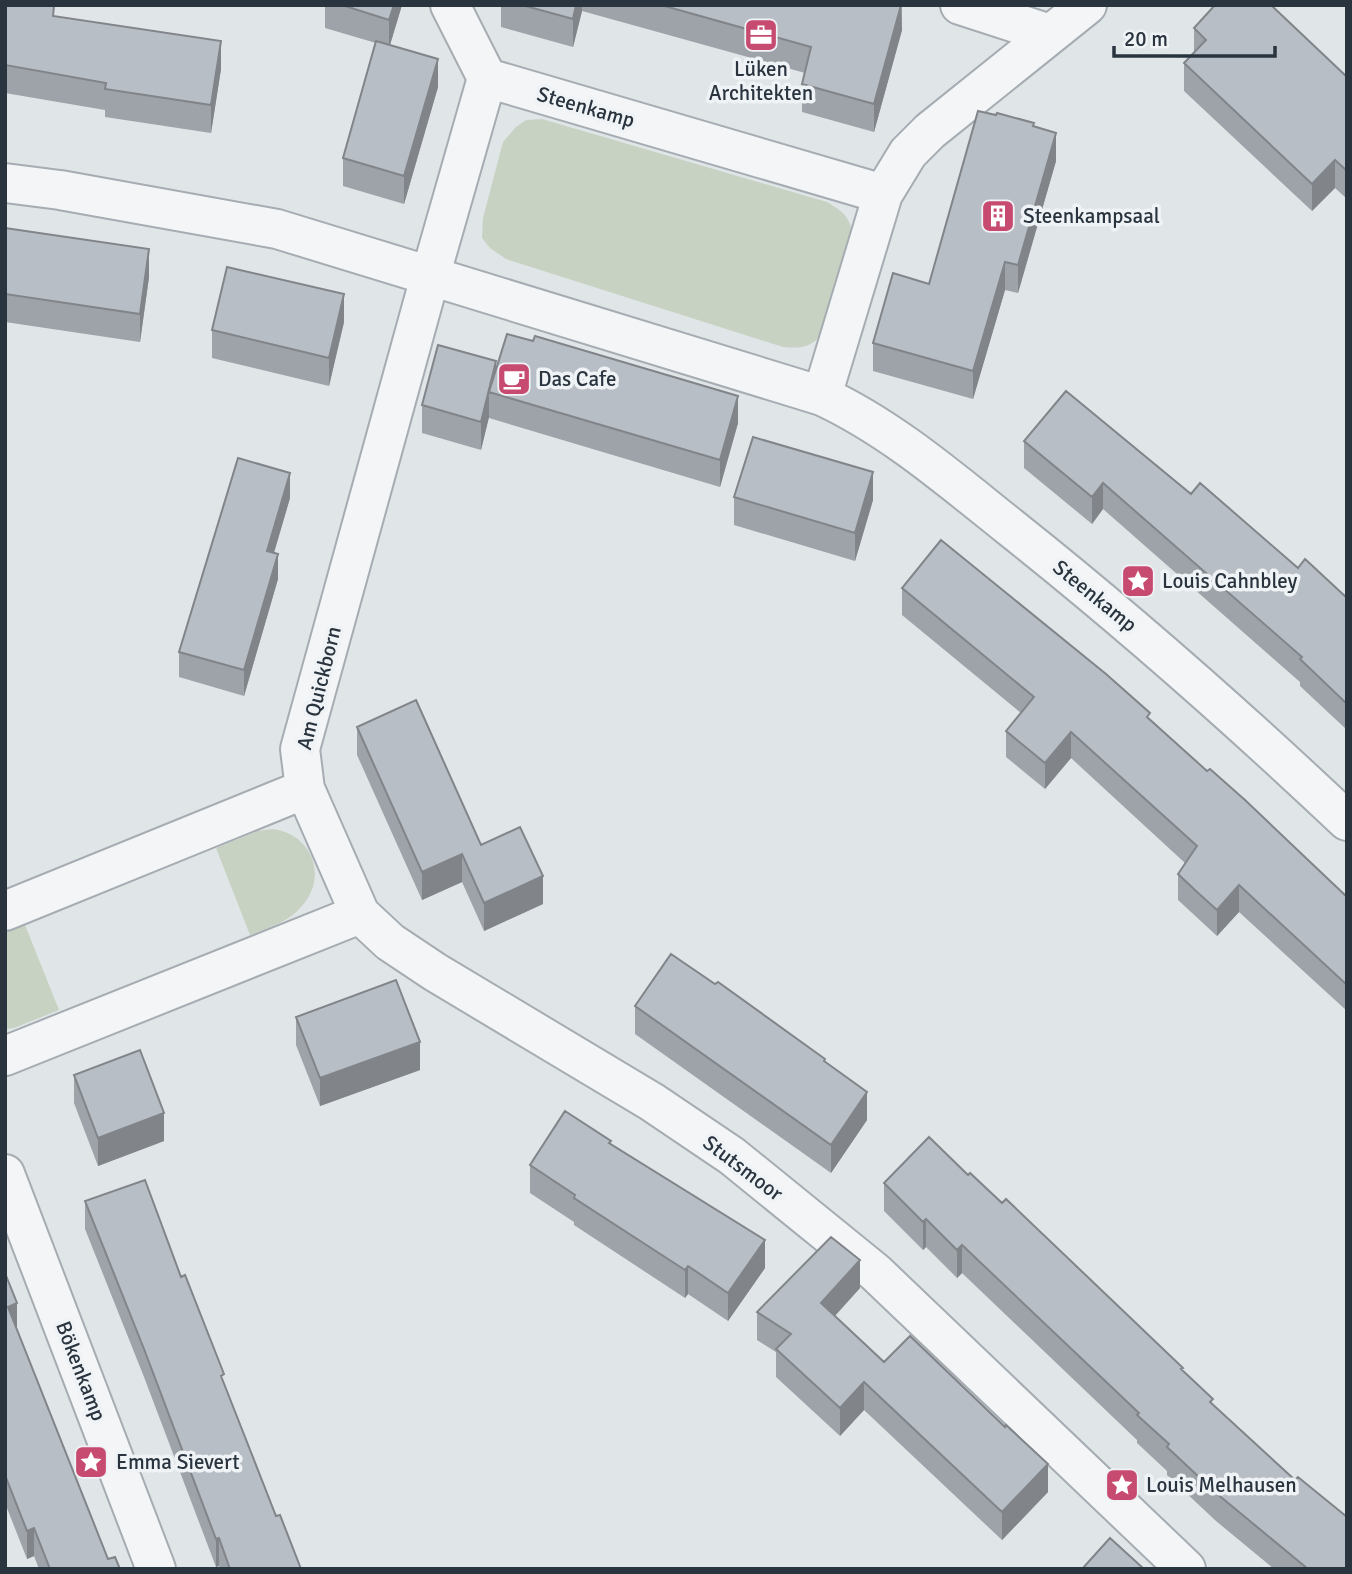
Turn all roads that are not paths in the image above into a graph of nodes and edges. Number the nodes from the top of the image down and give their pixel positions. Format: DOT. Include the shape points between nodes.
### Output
graph roads {
  1 [pos="450,5"];
  2 [pos="960,5"];
  3 [pos="1087,5"];
  4 [pos="1050,34"];
  5 [pos="487,78"];
  6 [pos="5,183"];
  7 [pos="883,194"];
  8 [pos="430,277"];
  9 [pos="822,397"];
  10 [pos="304,789"];
  11 [pos="1347,821"];
  12 [pos="5,911"];
  13 [pos="360,914"];
  14 [pos="5,1056"];
  15 [pos="5,1174"];
  16 [pos="156,1569"];
  17 [pos="1186,1569"];
  1 -- 5 [label="street"];
  2 -- 4 [label="street"];
  3 -- 4 [label="street"];
  4 -- 7 [label="street" via="930,131 908,153"];
  5 -- 7 [label="street, Steenkamp"];
  5 -- 8 [label="street"];
  6 -- 8 [label="street, Steenkamp" via="277,229"];
  7 -- 9 [label="street"];
  8 -- 9 [label="street, Steenkamp"];
  8 -- 10 [label="street, Am Quickborn" via="300,749"];
  9 -- 11 [label="street, Steenkamp" via="849,409 932,465 1099,598"];
  10 -- 12 [label="street"];
  10 -- 13 [label="street, Stutsmoor"];
  13 -- 14 [label="street"];
  13 -- 17 [label="street, Stutsmoor" via="424,965 652,1102 732,1156 875,1272"];
  15 -- 16 [label="street, Bökenkamp"];
}
